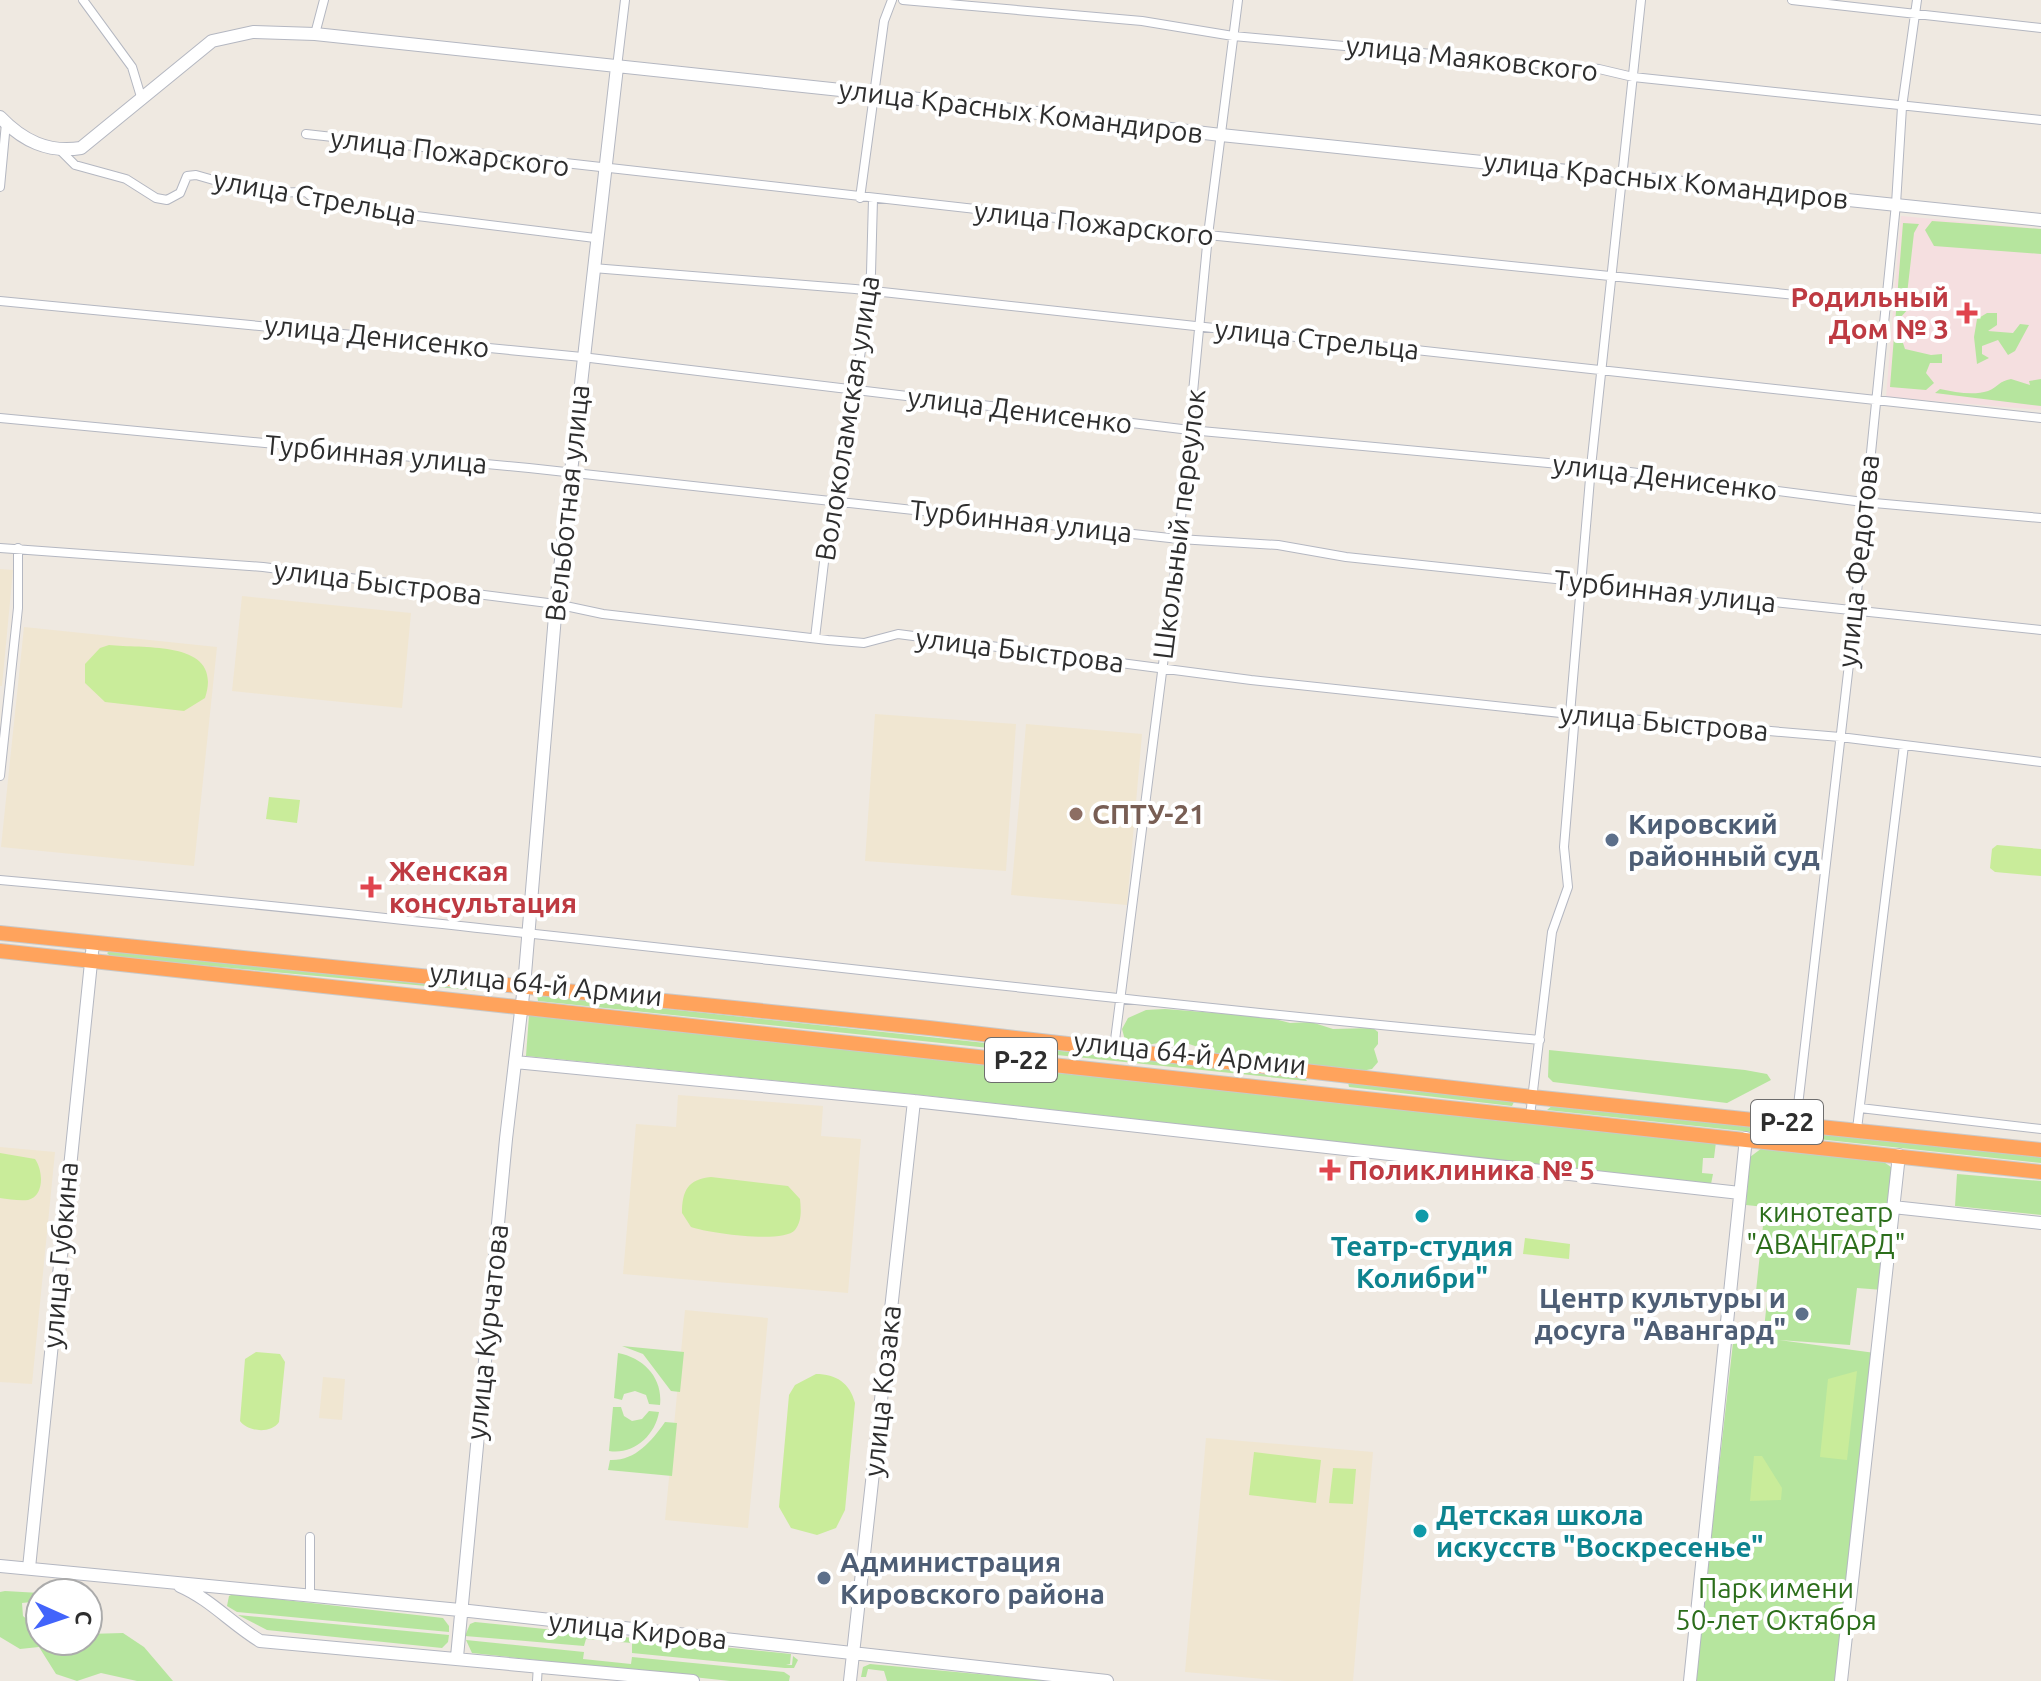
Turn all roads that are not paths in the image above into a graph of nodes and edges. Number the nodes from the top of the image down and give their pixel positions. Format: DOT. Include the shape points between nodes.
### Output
graph roads {
  1 [pos="83,0"];
  2 [pos="324,0"];
  3 [pos="625,0"];
  4 [pos="892,0"];
  5 [pos="903,0"];
  6 [pos="1238,0"];
  7 [pos="1641,0"];
  8 [pos="1792,0"];
  9 [pos="1917,0"];
  10 [pos="1917,12"];
  11 [pos="2041,28"];
  12 [pos="315,34"];
  13 [pos="1233,36"];
  14 [pos="617,67"];
  15 [pos="1633,77"];
  16 [pos="875,94"];
  17 [pos="142,101"];
  18 [pos="1902,107"];
  19 [pos="3,120"];
  20 [pos="2041,120"];
  21 [pos="306,134"];
  22 [pos="1221,135"];
  23 [pos="61,151"];
  24 [pos="603,170"];
  25 [pos="1,172"];
  26 [pos="1622,176"];
  27 [pos="0,187"];
  28 [pos="860,198"];
  29 [pos="873,199"];
  30 [pos="1896,204"];
  31 [pos="2041,220"];
  32 [pos="1208,235"];
  33 [pos="595,238"];
  34 [pos="593,268"];
  35 [pos="1612,275"];
  36 [pos="867,291"];
  37 [pos="0,301"];
  38 [pos="1884,304"];
  39 [pos="1201,327"];
  40 [pos="582,357"];
  41 [pos="1601,368"];
  42 [pos="854,390"];
  43 [pos="1875,399"];
  44 [pos="0,418"];
  45 [pos="2041,418"];
  46 [pos="1190,430"];
  47 [pos="1591,467"];
  48 [pos="572,475"];
  49 [pos="839,501"];
  50 [pos="1863,502"];
  51 [pos="2041,518"];
  52 [pos="1179,539"];
  53 [pos="0,548"];
  54 [pos="18,548"];
  55 [pos="1581,581"];
  56 [pos="556,604"];
  57 [pos="1855,612"];
  58 [pos="2041,630"];
  59 [pos="815,638"];
  60 [pos="1162,669"];
  61 [pos="1570,714"];
  62 [pos="1840,737"];
  63 [pos="1904,745"];
  64 [pos="2041,762"];
  65 [pos="0,776"];
  66 [pos="0,880"];
  67 [pos="0,933"];
  68 [pos="527,934"];
  69 [pos="93,943"];
  70 [pos="0,951"];
  71 [pos="90,960"];
  72 [pos="524,986"];
  73 [pos="1119,1000"];
  74 [pos="522,1008"];
  75 [pos="1540,1040"];
  76 [pos="1114,1048"];
  77 [pos="515,1062"];
  78 [pos="1333,1074"];
  79 [pos="1330,1095"];
  80 [pos="1532,1097"];
  81 [pos="914,1101"];
  82 [pos="1860,1108"];
  83 [pos="1530,1116"];
  84 [pos="1796,1123"];
  85 [pos="1857,1129"];
  86 [pos="2041,1129"];
  87 [pos="1746,1138"];
  88 [pos="2041,1150"];
  89 [pos="1899,1155"];
  90 [pos="2041,1172"];
  91 [pos="1740,1193"];
  92 [pos="1893,1207"];
  93 [pos="2041,1223"];
  94 [pos="310,1537"];
  95 [pos="0,1566"];
  96 [pos="29,1568"];
  97 [pos="169,1582"];
  98 [pos="310,1596"];
  99 [pos="460,1610"];
  100 [pos="853,1653"];
  101 [pos="457,1657"];
  102 [pos="538,1665"];
  103 [pos="537,1681"];
  104 [pos="693,1681"];
  105 [pos="850,1681"];
  106 [pos="1107,1681"];
  107 [pos="1690,1681"];
  108 [pos="1841,1681"];
  1 -- 17 [label="street" via="132,67"];
  2 -- 12 [label="street"];
  3 -- 14 [label="street, Вельботная улица"];
  4 -- 16 [label="street" via="884,21"];
  5 -- 13 [label="street, улица Маяковского" via="1142,21"];
  6 -- 13 [label="street, Школьный переулок"];
  7 -- 15 [label="street"];
  8 -- 10 [label="street"];
  9 -- 10 [label="street, улица Федотова"];
  10 -- 11 [label="street"];
  10 -- 18 [label="street, улица Федотова"];
  12 -- 14 [label="street, улица Красных Командиров"];
  12 -- 17 [label="street, улица Красных Командиров" via="253,32 212,41"];
  13 -- 15 [label="street, улица Маяковского" via="1599,69"];
  13 -- 22 [label="street, Школьный переулок"];
  14 -- 16 [label="street, улица Красных Командиров"];
  14 -- 24 [label="street, Вельботная улица"];
  15 -- 18 [label="street, улица Маяковского"];
  15 -- 26 [label="street"];
  16 -- 22 [label="street, улица Красных Командиров"];
  16 -- 28 [label="street"];
  17 -- 23 [label="street" via="81,148"];
  18 -- 20 [label="street, улица Маяковского"];
  18 -- 30 [label="street, улица Федотова"];
  19 -- 23 [label="street" via="42,147"];
  19 -- 25 [label="street"];
  21 -- 24 [label="street, улица Пожарского"];
  22 -- 26 [label="street, улица Красных Командиров"];
  22 -- 32 [label="street, Школьный переулок"];
  23 -- 33 [label="street, улица Стрельца" via="75,165 126,179 167,200 180,193 187,176 196,175 259,193 306,192 320,204"];
  24 -- 28 [label="street, улица Пожарского"];
  24 -- 33 [label="street, Вельботная улица"];
  25 -- 27 [label="street"];
  26 -- 30 [label="street, улица Красных Командиров"];
  26 -- 35 [label="street"];
  28 -- 29 [label="street, улица Пожарского"];
  29 -- 32 [label="street, улица Пожарского"];
  29 -- 36 [label="street, Волоколамская улица"];
  30 -- 31 [label="street, улица Красных Командиров"];
  30 -- 38 [label="street, улица Федотова"];
  32 -- 35 [label="street, улица Пожарского"];
  32 -- 39 [label="street, Школьный переулок"];
  33 -- 34 [label="street, Вельботная улица"];
  34 -- 36 [label="street, улица Стрельца"];
  34 -- 40 [label="street, Вельботная улица"];
  35 -- 38 [label="street, улица Пожарского"];
  35 -- 41 [label="street"];
  36 -- 39 [label="street, улица Стрельца"];
  36 -- 42 [label="street, Волоколамская улица"];
  37 -- 40 [label="street, улица Денисенко"];
  38 -- 43 [label="street, улица Федотова"];
  39 -- 41 [label="street, улица Стрельца"];
  39 -- 46 [label="street, Школьный переулок"];
  40 -- 42 [label="street, улица Денисенко"];
  40 -- 48 [label="street, Вельботная улица"];
  41 -- 43 [label="street, улица Стрельца"];
  41 -- 47 [label="street"];
  42 -- 46 [label="street, улица Денисенко"];
  42 -- 49 [label="street, Волоколамская улица"];
  43 -- 45 [label="street, улица Стрельца"];
  43 -- 50 [label="street, улица Федотова"];
  44 -- 48 [label="street, Турбинная улица"];
  46 -- 47 [label="street, улица Денисенко"];
  46 -- 52 [label="street, Школьный переулок"];
  47 -- 50 [label="street, улица Денисенко"];
  47 -- 55 [label="street"];
  48 -- 49 [label="street, Турбинная улица"];
  48 -- 56 [label="street, Вельботная улица"];
  49 -- 52 [label="street, Турбинная улица"];
  49 -- 59 [label="street, Волоколамская улица" via="824,562"];
  50 -- 51 [label="street, улица Денисенко"];
  50 -- 57 [label="street, улица Федотова"];
  52 -- 55 [label="street, Турбинная улица" via="1278,545"];
  52 -- 60 [label="street, Школьный переулок"];
  53 -- 54 [label="street, улица Быстрова"];
  54 -- 56 [label="street, улица Быстрова" via="263,567"];
  54 -- 65 [label="street" via="18,608"];
  55 -- 57 [label="street, Турбинная улица"];
  55 -- 61 [label="street"];
  56 -- 59 [label="street, улица Быстрова"];
  56 -- 68 [label="street, Вельботная улица"];
  57 -- 58 [label="street, Турбинная улица"];
  57 -- 62 [label="street, улица Федотова"];
  59 -- 60 [label="street, улица Быстрова" via="864,643 898,634"];
  60 -- 61 [label="street, улица Быстрова"];
  60 -- 73 [label="street, Школьный переулок"];
  61 -- 62 [label="street, улица Быстрова"];
  61 -- 75 [label="street" via="1574,726 1564,847 1568,887 1552,932"];
  62 -- 63 [label="street, улица Быстрова"];
  62 -- 84 [label="street, улица Федотова"];
  63 -- 64 [label="street, улица Быстрова"];
  63 -- 82 [label="street"];
  66 -- 68 [label="street, улица 64-й Армии"];
  67 -- 69 [label="highway, улица 64-й Армии / Р-22"];
  68 -- 72 [label="street, Вельботная улица"];
  68 -- 73 [label="street, улица 64-й Армии"];
  69 -- 71 [label="street, улица Губкина"];
  69 -- 72 [label="highway, улица 64-й Армии / Р-22"];
  70 -- 71 [label="highway, улица 64-й Армии / Р-22"];
  71 -- 74 [label="highway, улица 64-й Армии / Р-22"];
  71 -- 96 [label="street, улица Губкина"];
  72 -- 74 [label="street, Вельботная улица"];
  72 -- 76 [label="highway, улица 64-й Армии / Р-22"];
  73 -- 75 [label="street, улица 64-й Армии"];
  73 -- 76 [label="street, Школьный переулок"];
  74 -- 77 [label="street, улица Курчатова"];
  74 -- 79 [label="highway, улица 64-й Армии / Р-22"];
  75 -- 80 [label="street"];
  76 -- 78 [label="highway, улица 64-й Армии / Р-22"];
  77 -- 81 [label="street"];
  77 -- 99 [label="street, улица Курчатова"];
  78 -- 79 [label="highway"];
  78 -- 80 [label="highway, улица 64-й Армии / Р-22"];
  79 -- 83 [label="highway, улица 64-й Армии / Р-22"];
  80 -- 83 [label="street"];
  80 -- 84 [label="highway, улица 64-й Армии / Р-22"];
  81 -- 91 [label="street"];
  81 -- 100 [label="street, улица Козака"];
  82 -- 85 [label="street"];
  82 -- 86 [label="street"];
  83 -- 87 [label="highway, улица 64-й Армии / Р-22"];
  84 -- 85 [label="highway, улица 64-й Армии / Р-22"];
  85 -- 88 [label="highway, улица 64-й Армии / Р-22"];
  87 -- 89 [label="highway, улица 64-й Армии / Р-22"];
  87 -- 91 [label="street"];
  89 -- 90 [label="highway, улица 64-й Армии / Р-22"];
  89 -- 92 [label="street"];
  91 -- 107 [label="street"];
  92 -- 93 [label="street"];
  92 -- 108 [label="street"];
  94 -- 98 [label="street"];
  95 -- 96 [label="street, улица Кирова"];
  96 -- 97 [label="street, улица Кирова"];
  97 -- 98 [label="street, улица Кирова"];
  97 -- 101 [label="street, улица Кирова" via="202,1597 260,1641"];
  98 -- 99 [label="street, улица Кирова"];
  99 -- 100 [label="street, улица Кирова"];
  99 -- 101 [label="street, улица Курчатова"];
  100 -- 105 [label="street, улица Козака"];
  100 -- 106 [label="street, улица Кирова"];
  101 -- 102 [label="street, улица Кирова"];
  102 -- 103 [label="street"];
  102 -- 104 [label="street, улица Кирова"];
}
